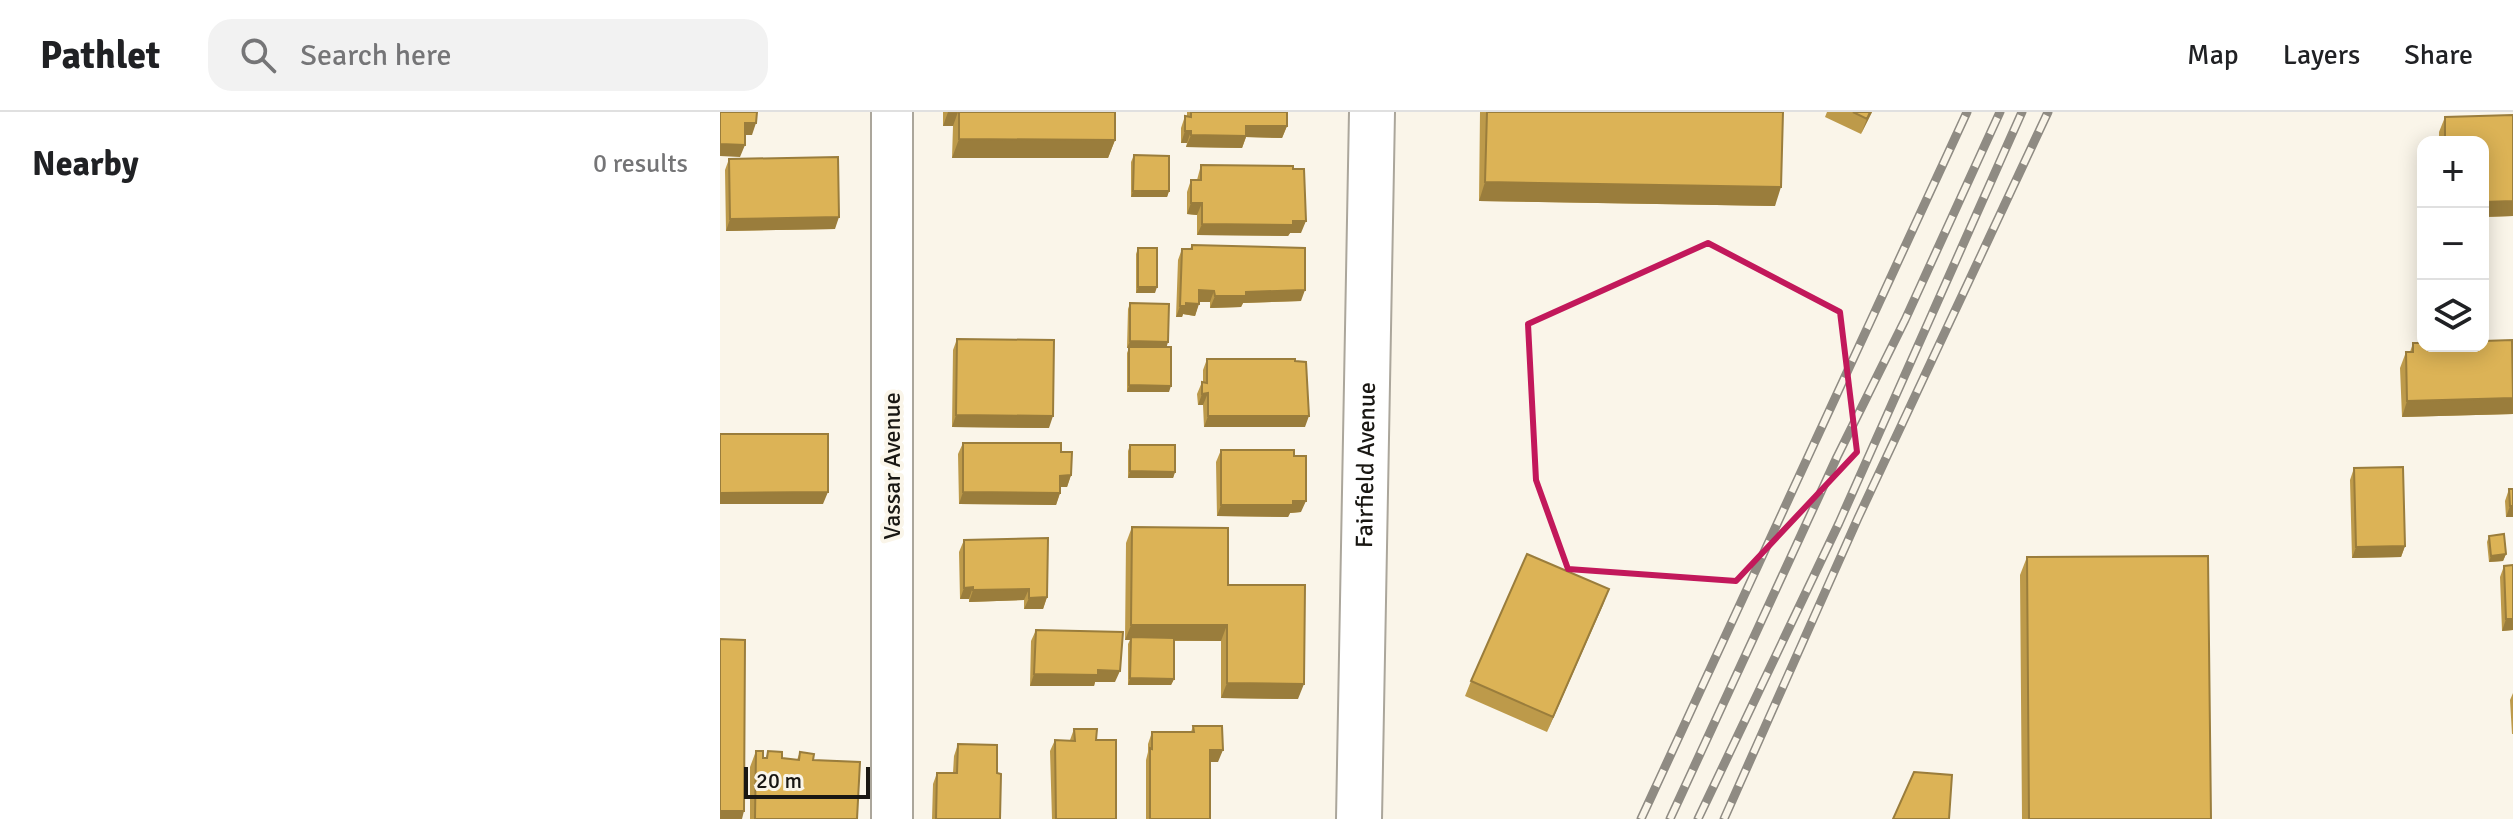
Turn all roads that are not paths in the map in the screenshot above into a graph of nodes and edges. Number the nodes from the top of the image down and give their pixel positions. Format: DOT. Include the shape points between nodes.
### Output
graph roads {
  1 [pos="892,112"];
  2 [pos="1372,112"];
  3 [pos="892,819"];
  4 [pos="1359,819"];
  1 -- 3 [label="street, Vassar Avenue"];
  2 -- 4 [label="main road, Fairfield Avenue"];
}
